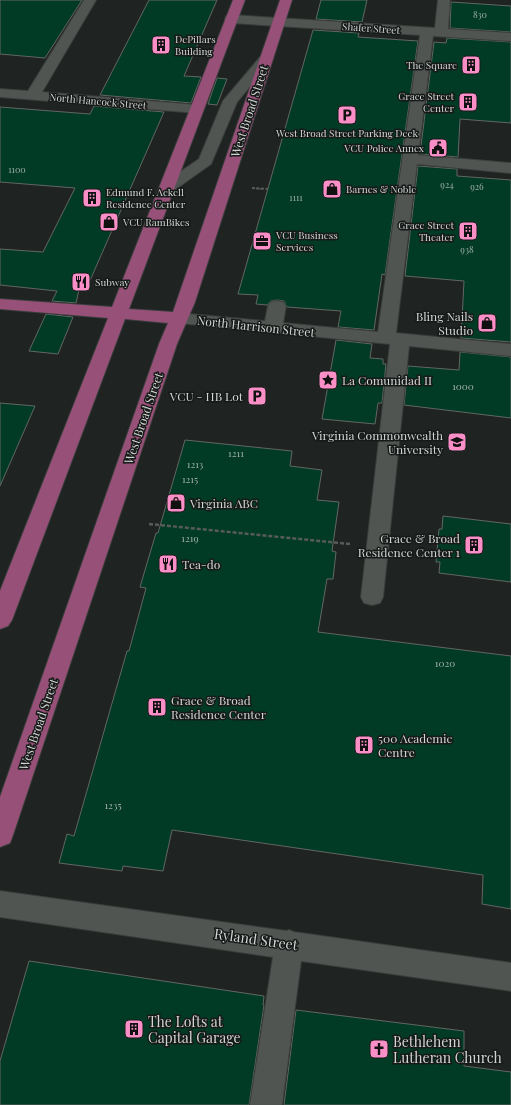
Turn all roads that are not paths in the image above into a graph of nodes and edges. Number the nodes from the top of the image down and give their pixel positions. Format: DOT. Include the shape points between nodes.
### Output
graph roads {
  1 [pos="90,0"];
  2 [pos="239,0"];
  3 [pos="286,0"];
  4 [pos="444,0"];
  5 [pos="231,19"];
  6 [pos="278,22"];
  7 [pos="434,32"];
  8 [pos="511,37"];
  9 [pos="266,59"];
  10 [pos="0,92"];
  11 [pos="33,95"];
  12 [pos="197,109"];
  13 [pos="410,159"];
  14 [pos="511,168"];
  15 [pos="167,188"];
  16 [pos="0,304"];
  17 [pos="277,306"];
  18 [pos="119,314"];
  19 [pos="179,318"];
  20 [pos="273,327"];
  21 [pos="393,339"];
  22 [pos="511,350"];
  23 [pos="372,597"];
  24 [pos="0,620"];
  25 [pos="0,835"];
  26 [pos="0,904"];
  27 [pos="289,944"];
  28 [pos="511,977"];
  29 [pos="266,1105"];
  1 -- 11 [label="street"];
  2 -- 5 [label="main road"];
  3 -- 6 [label="main road, West Broad Street"];
  4 -- 7 [label="street"];
  5 -- 6 [label="street, Shafer Street"];
  5 -- 12 [label="main road"];
  6 -- 7 [label="street, Shafer Street" via="370,33"];
  6 -- 9 [label="main road, West Broad Street"];
  7 -- 8 [label="street, Shafer Street"];
  7 -- 13 [label="street"];
  9 -- 15 [label="street" via="230,101 206,161"];
  9 -- 19 [label="main road, West Broad Street"];
  10 -- 11 [label="street, North Hancock Street"];
  11 -- 12 [label="street, North Hancock Street"];
  12 -- 15 [label="main road"];
  13 -- 14 [label="street"];
  13 -- 21 [label="street"];
  15 -- 18 [label="main road"];
  16 -- 18 [label="main road, North Harrison Street"];
  17 -- 20 [label="street"];
  18 -- 19 [label="main road, North Harrison Street"];
  18 -- 24 [label="main road"];
  19 -- 20 [label="street, North Harrison Street"];
  19 -- 25 [label="main road, West Broad Street"];
  20 -- 21 [label="street, North Harrison Street"];
  21 -- 22 [label="street, North Harrison Street"];
  21 -- 23 [label="street"];
  26 -- 27 [label="street, Ryland Street"];
  27 -- 28 [label="street, Ryland Street"];
  27 -- 29 [label="street"];
}
